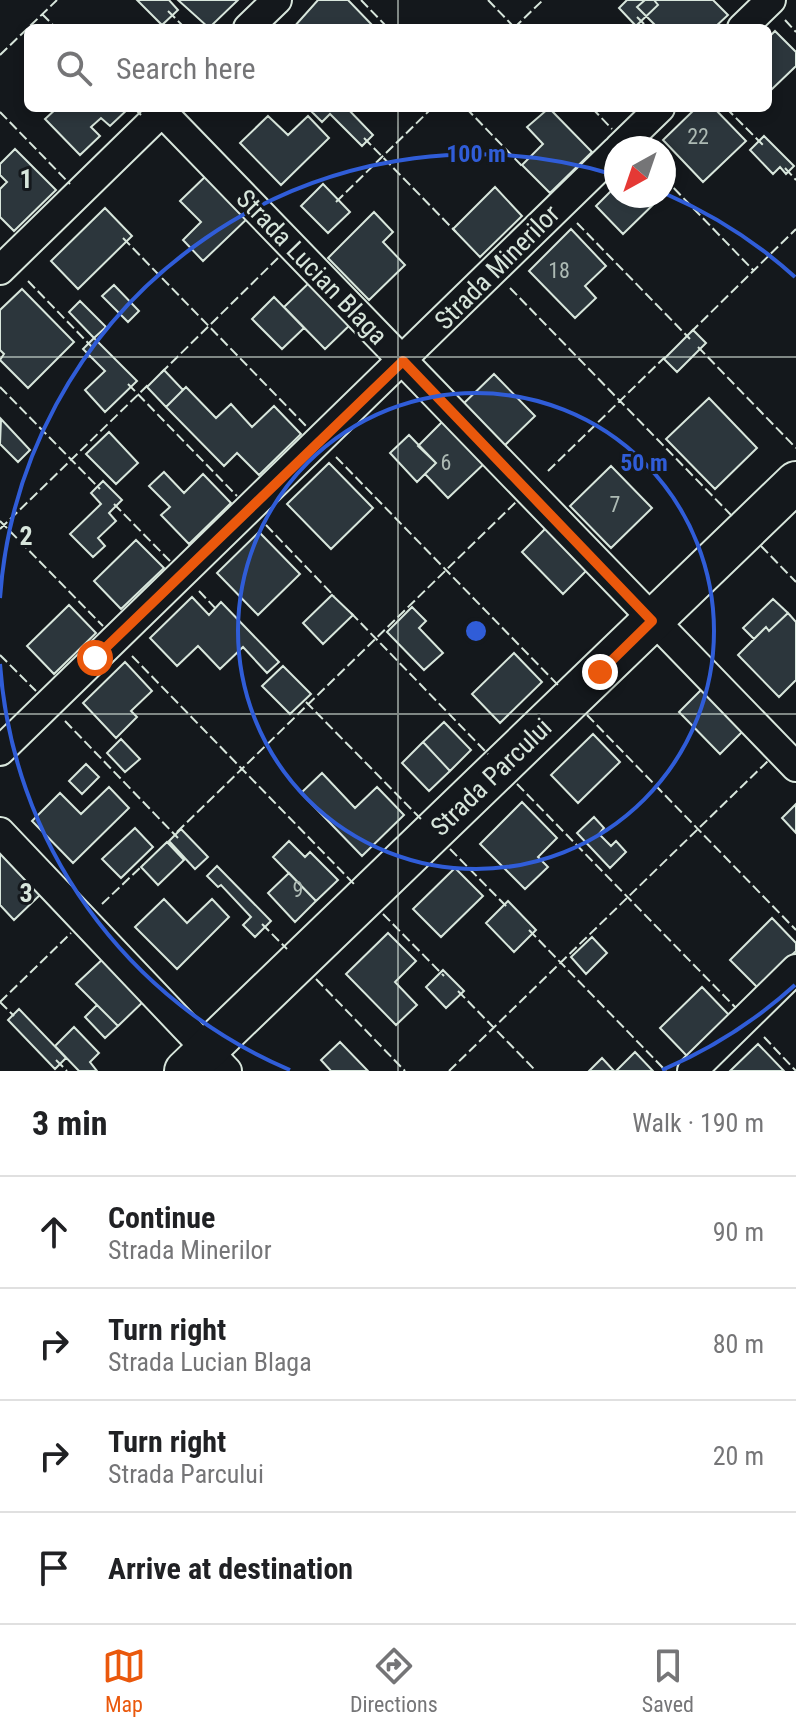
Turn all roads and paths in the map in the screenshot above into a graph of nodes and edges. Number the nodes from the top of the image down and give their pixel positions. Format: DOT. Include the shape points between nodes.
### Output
graph roads {
  1 [pos="277,0"];
  2 [pos="771,0"];
  3 [pos="252,24"];
  4 [pos="746,24"];
  5 [pos="162,112"];
  6 [pos="166,112"];
  7 [pos="656,112"];
  8 [pos="631,136"];
  9 [pos="604,162"];
  10 [pos="0,270"];
  11 [pos="403,361"];
  12 [pos="796,482"];
  13 [pos="652,621"];
  14 [pos="0,751"];
  15 [pos="796,767"];
  16 [pos="0,832"];
  17 [pos="796,969"];
  18 [pos="207,1064"];
  19 [pos="692,1071"];
  1 -- 3 [label="street"];
  2 -- 4 [label="street"];
  5 -- 10 [label="street"];
  6 -- 11 [label="street, Strada Lucian Blaga"];
  7 -- 8 [label="street, Strada Minerilor"];
  9 -- 11 [label="street, Strada Minerilor"];
  11 -- 13 [label="street, Strada Lucian Blaga"];
  11 -- 14 [label="street, Strada Minerilor"];
  12 -- 13 [label="main road, Strada Parcului"];
  13 -- 15 [label="street, Strada Lucian Blaga"];
  13 -- 18 [label="main road, Strada Parcului"];
  16 -- 18 [label="street"];
  17 -- 19 [label="street"];
}
